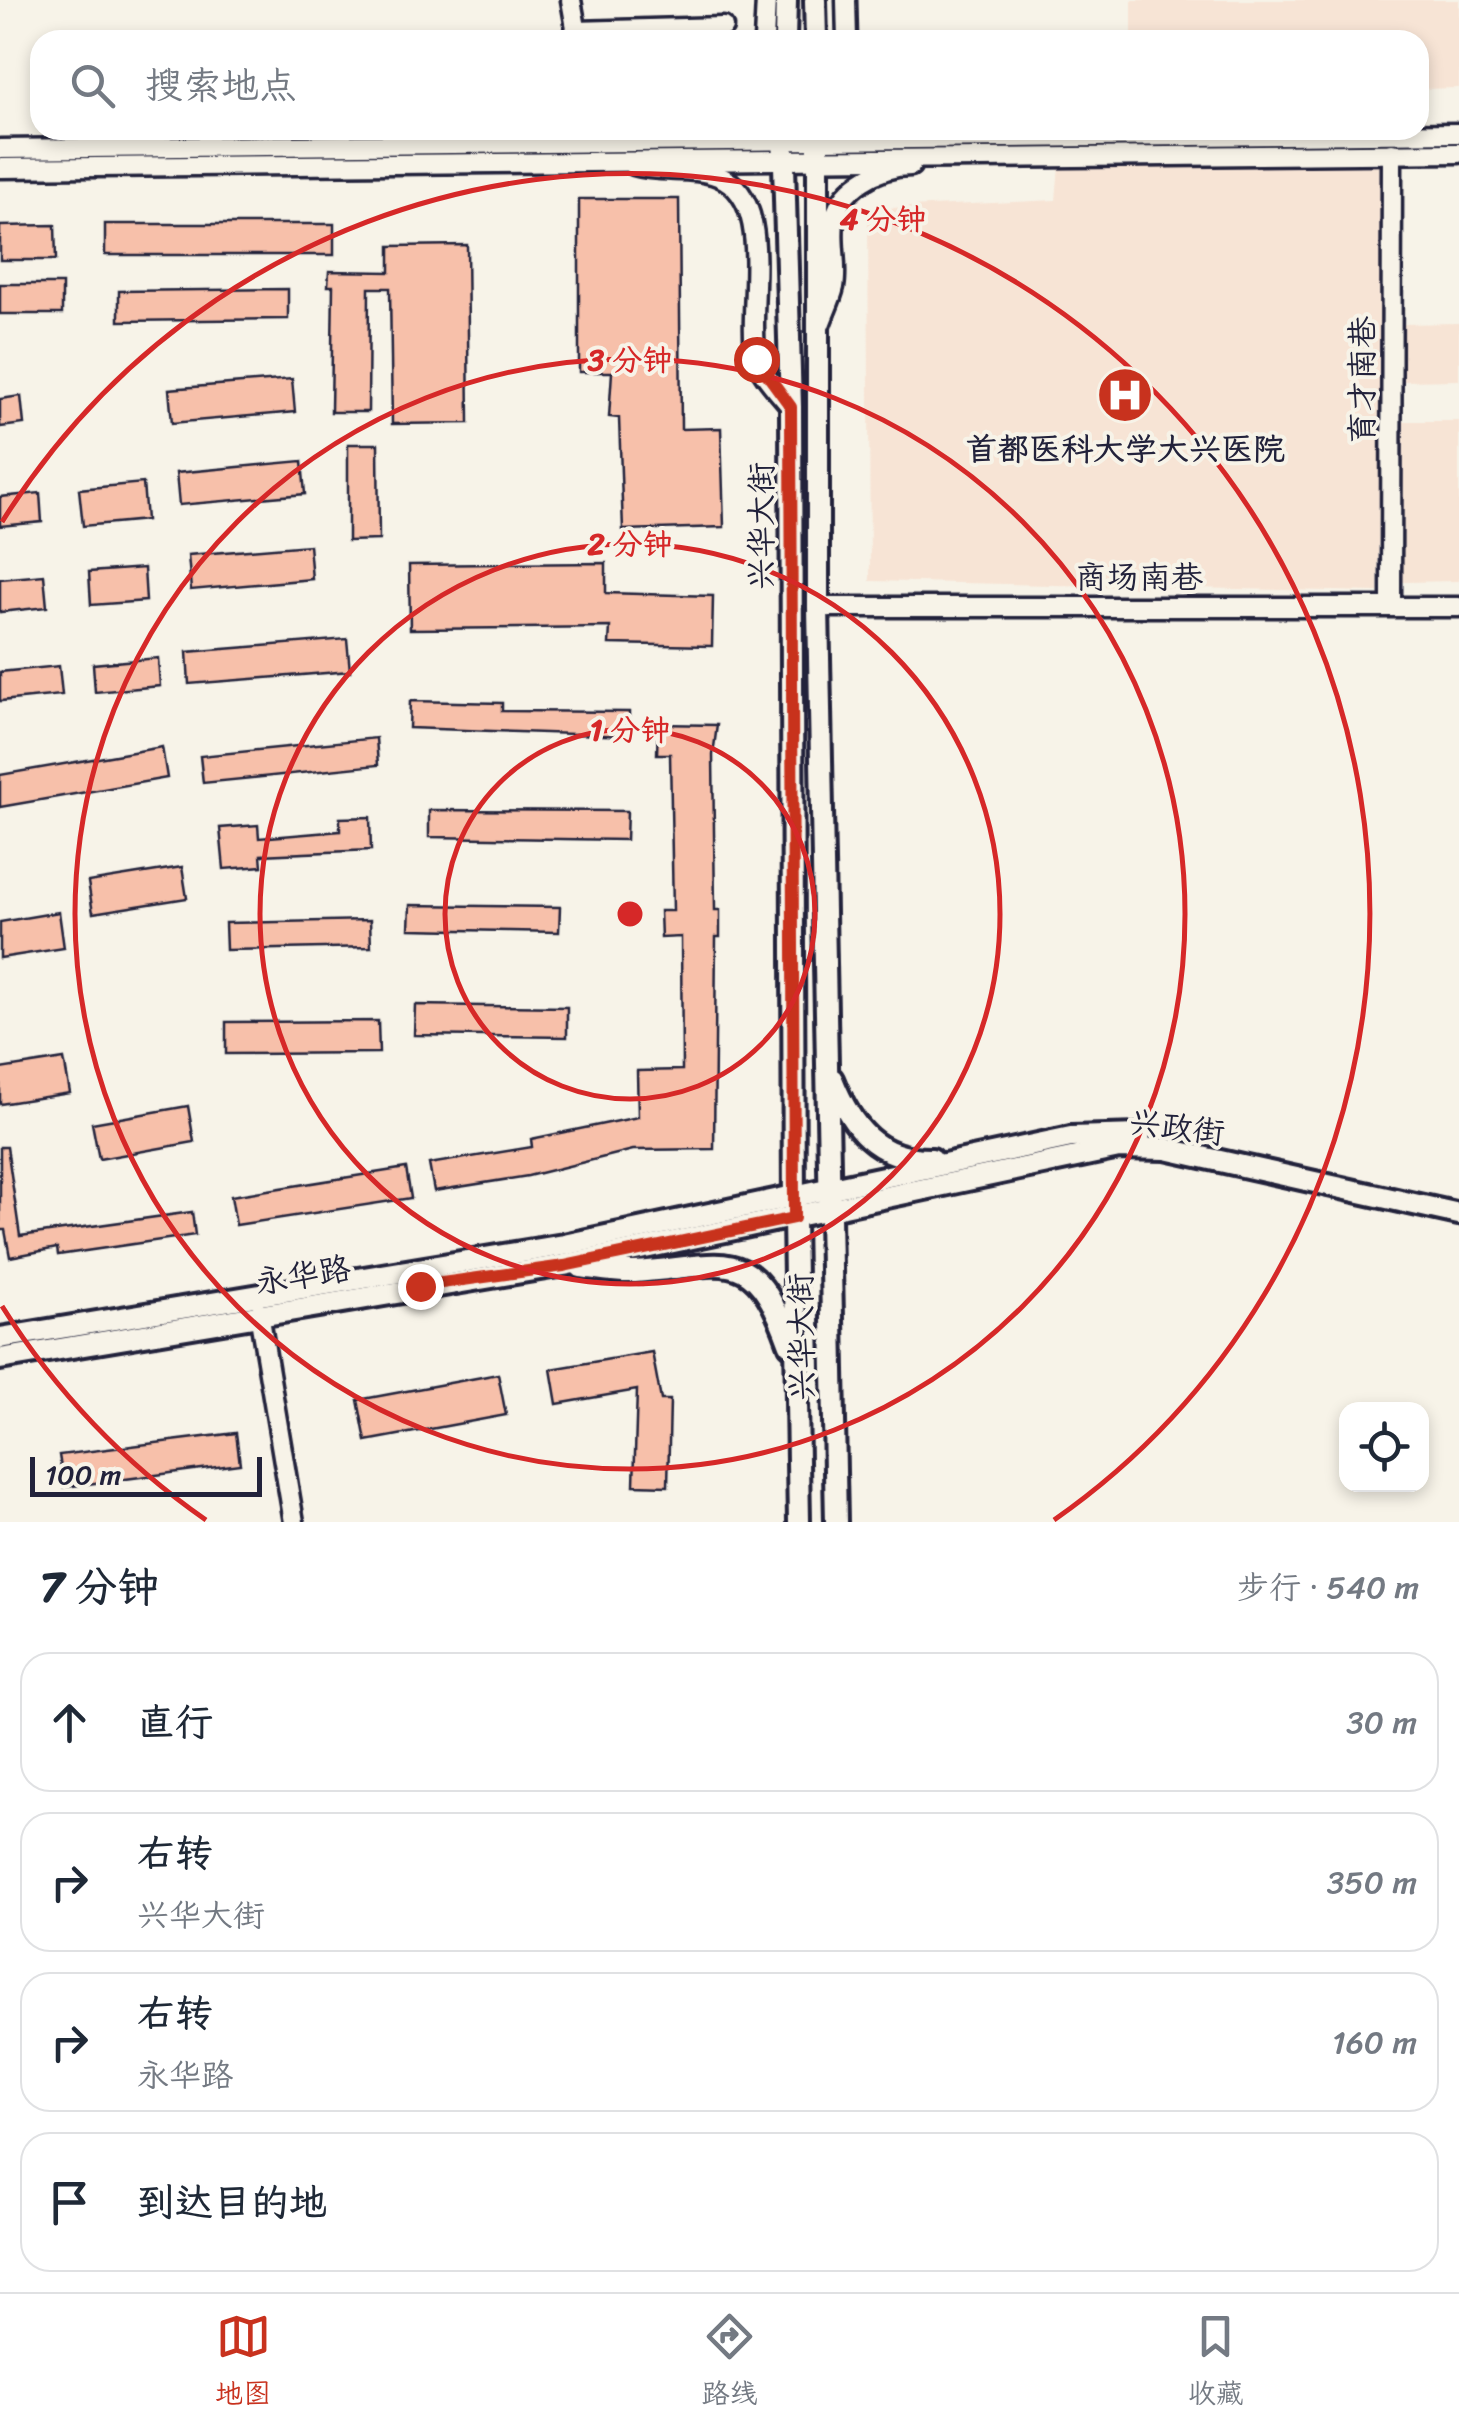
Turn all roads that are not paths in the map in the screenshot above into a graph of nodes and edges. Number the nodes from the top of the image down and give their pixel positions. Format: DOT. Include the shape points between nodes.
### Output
graph roads {
  1 [pos="572,0"];
  2 [pos="766,0"];
  3 [pos="786,0"];
  4 [pos="814,0"];
  5 [pos="846,0"];
  6 [pos="724,27"];
  7 [pos="576,30"];
  8 [pos="669,30"];
  9 [pos="764,30"];
  10 [pos="785,30"];
  11 [pos="816,30"];
  12 [pos="846,30"];
  13 [pos="1429,133"];
  14 [pos="1459,133"];
  15 [pos="369,140"];
  16 [pos="628,140"];
  17 [pos="858,140"];
  18 [pos="818,141"];
  19 [pos="783,142"];
  20 [pos="0,148"];
  21 [pos="1392,153"];
  22 [pos="1459,153"];
  23 [pos="972,155"];
  24 [pos="614,160"];
  25 [pos="0,168"];
  26 [pos="816,335"];
  27 [pos="791,407"];
  28 [pos="1392,606"];
  29 [pos="818,607"];
  30 [pos="1459,607"];
  31 [pos="826,1065"];
  32 [pos="970,1158"];
  33 [pos="828,1187"];
  34 [pos="1459,1204"];
  35 [pos="794,1208"];
  36 [pos="828,1210"];
  37 [pos="1459,1214"];
  38 [pos="564,1266"];
  39 [pos="259,1313"];
  40 [pos="0,1338"];
  41 [pos="0,1358"];
  42 [pos="796,1385"];
  43 [pos="294,1522"];
  44 [pos="800,1522"];
  45 [pos="836,1522"];
  1 -- 7 [label="street"];
  2 -- 9 [label="street"];
  3 -- 10 [label="main road"];
  4 -- 11 [label="main road"];
  5 -- 12 [label="street"];
  6 -- 8 [label="street"];
  13 -- 14 [label="street"];
  15 -- 20 [label="street"];
  16 -- 19 [label="street"];
  17 -- 18 [label="street"];
  18 -- 19 [label="street"];
  18 -- 23 [label="street"];
  18 -- 26 [label="main road, 兴华大街"];
  19 -- 24 [label="street"];
  19 -- 27 [label="main road, 兴华大街"];
  21 -- 22 [label="street"];
  21 -- 23 [label="street"];
  21 -- 28 [label="street, 育才南巷"];
  23 -- 26 [label="street" via="942,166 878,172 846,196 834,223 834,284"];
  24 -- 25 [label="street"];
  24 -- 27 [label="street" via="658,172 708,174 737,188 752,212 756,359"];
  26 -- 29 [label="main road, 兴华大街"];
  27 -- 35 [label="main road, 兴华大街"];
  28 -- 29 [label="street, 商场南巷"];
  28 -- 30 [label="street, 商场南巷"];
  29 -- 31 [label="main road, 兴华大街"];
  31 -- 32 [label="main road" via="853,1127 868,1141 892,1154"];
  31 -- 33 [label="main road, 兴华大街"];
  32 -- 33 [label="main road, 兴政街"];
  32 -- 34 [label="main road, 兴政街" via="1071,1138 1143,1135"];
  33 -- 35 [label="main road, 兴政街"];
  33 -- 36 [label="main road, 兴华大街"];
  35 -- 36 [label="main road, 兴政街"];
  35 -- 38 [label="main road, 永华路"];
  35 -- 40 [label="main road, 永华路"];
  35 -- 42 [label="main road, 兴华大街"];
  36 -- 37 [label="main road, 兴政街" via="1119,1148 1166,1149"];
  36 -- 45 [label="main road, 兴华大街"];
  38 -- 39 [label="main road, 永华路"];
  38 -- 42 [label="main road" via="631,1272 714,1262 735,1266 763,1287 778,1310"];
  39 -- 41 [label="main road, 永华路"];
  39 -- 43 [label="street"];
  42 -- 44 [label="main road, 兴华大街"];
}
